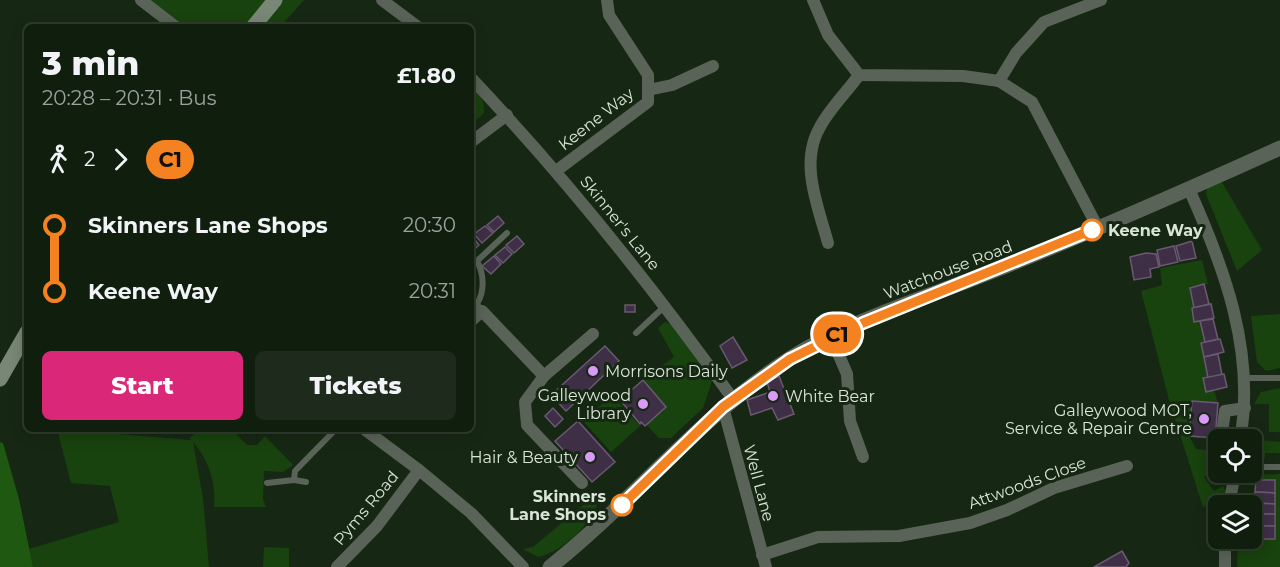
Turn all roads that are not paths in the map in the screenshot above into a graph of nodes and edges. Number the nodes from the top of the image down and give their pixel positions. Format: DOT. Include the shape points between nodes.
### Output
graph roads {
  1 [pos="141,0"];
  2 [pos="275,0"];
  3 [pos="382,0"];
  4 [pos="607,0"];
  5 [pos="813,0"];
  6 [pos="1101,0"];
  7 [pos="172,24"];
  8 [pos="255,24"];
  9 [pos="414,24"];
  10 [pos="713,66"];
  11 [pos="859,75"];
  12 [pos="474,81"];
  13 [pos="999,81"];
  14 [pos="648,90"];
  15 [pos="507,115"];
  16 [pos="474,140"];
  17 [pos="1280,148"];
  18 [pos="556,171"];
  19 [pos="1189,189"];
  20 [pos="1098,228"];
  21 [pos="507,233"];
  22 [pos="828,243"];
  23 [pos="666,305"];
  24 [pos="482,311"];
  25 [pos="474,318"];
  26 [pos="636,333"];
  27 [pos="593,334"];
  28 [pos="24,337"];
  29 [pos="831,337"];
  30 [pos="544,376"];
  31 [pos="1245,378"];
  32 [pos="1280,378"];
  33 [pos="0,379"];
  34 [pos="728,403"];
  35 [pos="1245,408"];
  36 [pos="1223,429"];
  37 [pos="1242,429"];
  38 [pos="333,432"];
  39 [pos="371,432"];
  40 [pos="863,457"];
  41 [pos="1127,466"];
  42 [pos="1262,467"];
  43 [pos="1280,467"];
  44 [pos="420,470"];
  45 [pos="294,480"];
  46 [pos="306,482"];
  47 [pos="267,483"];
  48 [pos="582,483"];
  49 [pos="1225,549"];
  50 [pos="764,561"];
  51 [pos="337,567"];
  52 [pos="523,567"];
  53 [pos="550,567"];
  54 [pos="1225,567"];
  1 -- 7 [label="street"];
  2 -- 8 [label="main road"];
  3 -- 9 [label="street"];
  4 -- 14 [label="street, Keene Way" via="609,15 648,75"];
  5 -- 11 [label="street" via="828,35"];
  6 -- 13 [label="street" via="1044,22 1016,53"];
  10 -- 14 [label="street, Keene Way" via="672,85"];
  11 -- 13 [label="street" via="963,76"];
  11 -- 22 [label="street" via="821,125 811,147 811,178"];
  12 -- 15 [label="street, Skinner's Lane"];
  13 -- 20 [label="street" via="1032,102"];
  14 -- 18 [label="street, Keene Way" via="648,102"];
  15 -- 16 [label="street"];
  15 -- 18 [label="street, Skinner's Lane"];
  17 -- 19 [label="street, Watchouse Road"];
  18 -- 23 [label="street, Skinner's Lane"];
  19 -- 20 [label="street, Watchouse Road"];
  19 -- 31 [label="street" via="1223,272 1235,314"];
  20 -- 29 [label="street, Watchouse Road"];
  21 -- 24 [label="lane" via="477,261 482,288 477,304"];
  23 -- 26 [label="lane"];
  23 -- 34 [label="street, Skinner's Lane"];
  24 -- 25 [label="street"];
  24 -- 30 [label="street"];
  27 -- 30 [label="street"];
  28 -- 33 [label="main road"];
  29 -- 34 [label="street, Watchouse Road" via="790,359"];
  29 -- 40 [label="street" via="844,365 850,421"];
  30 -- 48 [label="street" via="525,402 527,425"];
  31 -- 32 [label="lane"];
  31 -- 35 [label="street"];
  34 -- 50 [label="street, Well Lane"];
  34 -- 53 [label="street, Watchouse Road" via="617,510"];
  35 -- 36 [label="street" via="1225,411"];
  35 -- 37 [label="street"];
  38 -- 45 [label="lane" via="295,471"];
  39 -- 44 [label="street, Pyms Road"];
  41 -- 50 [label="street, Attwoods Close" via="1054,488 970,523 899,536 818,537"];
  42 -- 43 [label="lane"];
  44 -- 51 [label="street, Pyms Road" via="377,526"];
  44 -- 52 [label="street, Pyms Road" via="471,513"];
  45 -- 46 [label="lane"];
  45 -- 47 [label="lane"];
  49 -- 54 [label="street"];
}
